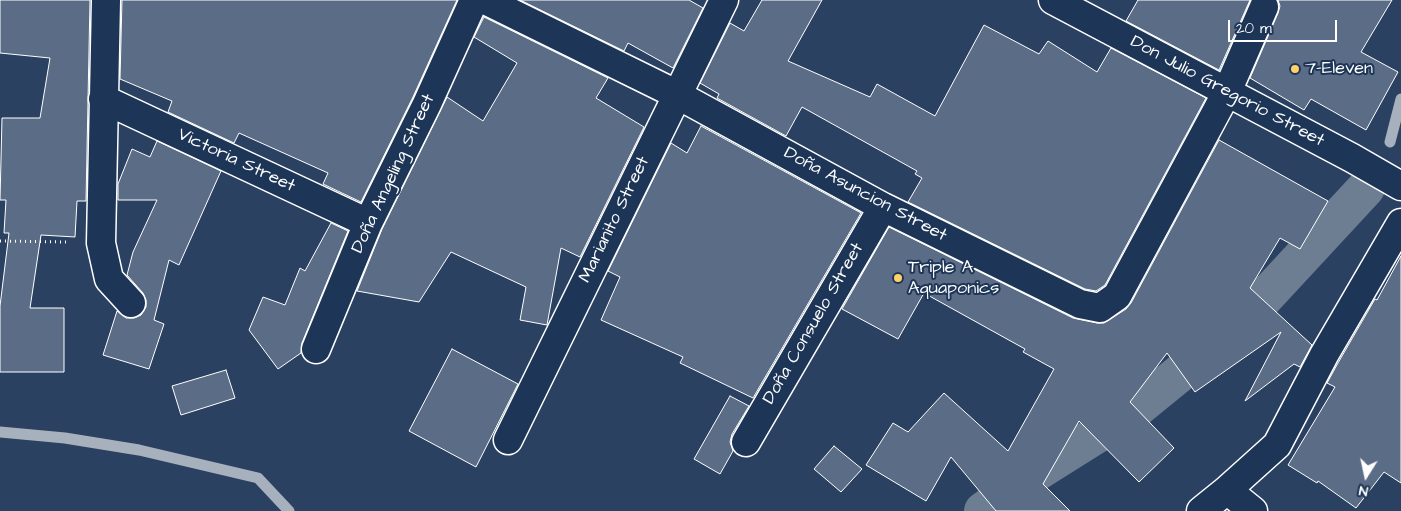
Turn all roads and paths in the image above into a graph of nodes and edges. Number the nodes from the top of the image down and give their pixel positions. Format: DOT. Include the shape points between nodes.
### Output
graph roads {
  1 [pos="106,0"];
  2 [pos="474,0"];
  3 [pos="485,0"];
  4 [pos="724,0"];
  5 [pos="1053,0"];
  6 [pos="1264,7"];
  7 [pos="1227,92"];
  8 [pos="676,94"];
  9 [pos="103,99"];
  10 [pos="1401,186"];
  11 [pos="883,206"];
  12 [pos="368,223"];
  13 [pos="1401,223"];
  14 [pos="0,241"];
  15 [pos="101,243"];
  16 [pos="131,303"];
  17 [pos="316,349"];
  18 [pos="508,440"];
  19 [pos="746,442"];
  20 [pos="1227,490"];
  21 [pos="1201,511"];
  22 [pos="1252,511"];
  1 -- 9 [label="street"];
  2 -- 12 [label="street, Doña Angeling Street"];
  3 -- 8 [label="street, Doña Asuncion Street"];
  4 -- 8 [label="street, Marianito Street"];
  5 -- 7 [label="street, Don Julio Gregorio Street"];
  6 -- 7 [label="street, Doña Asuncion Street"];
  7 -- 10 [label="street, Don Julio Gregorio Street"];
  7 -- 11 [label="street, Doña Asuncion Street" via="1117,296 1100,308 1080,304"];
  8 -- 11 [label="street, Doña Asuncion Street"];
  8 -- 18 [label="street, Marianito Street"];
  9 -- 12 [label="street, Victoria Street"];
  9 -- 15 [label="street"];
  11 -- 19 [label="street, Doña Consuelo Street"];
  12 -- 17 [label="street, Doña Angeling Street"];
  13 -- 20 [label="street" via="1324,355 1277,445"];
  14 -- 15 [label="path"];
  15 -- 16 [label="street" via="109,279"];
  20 -- 21 [label="street"];
  20 -- 22 [label="street"];
}
